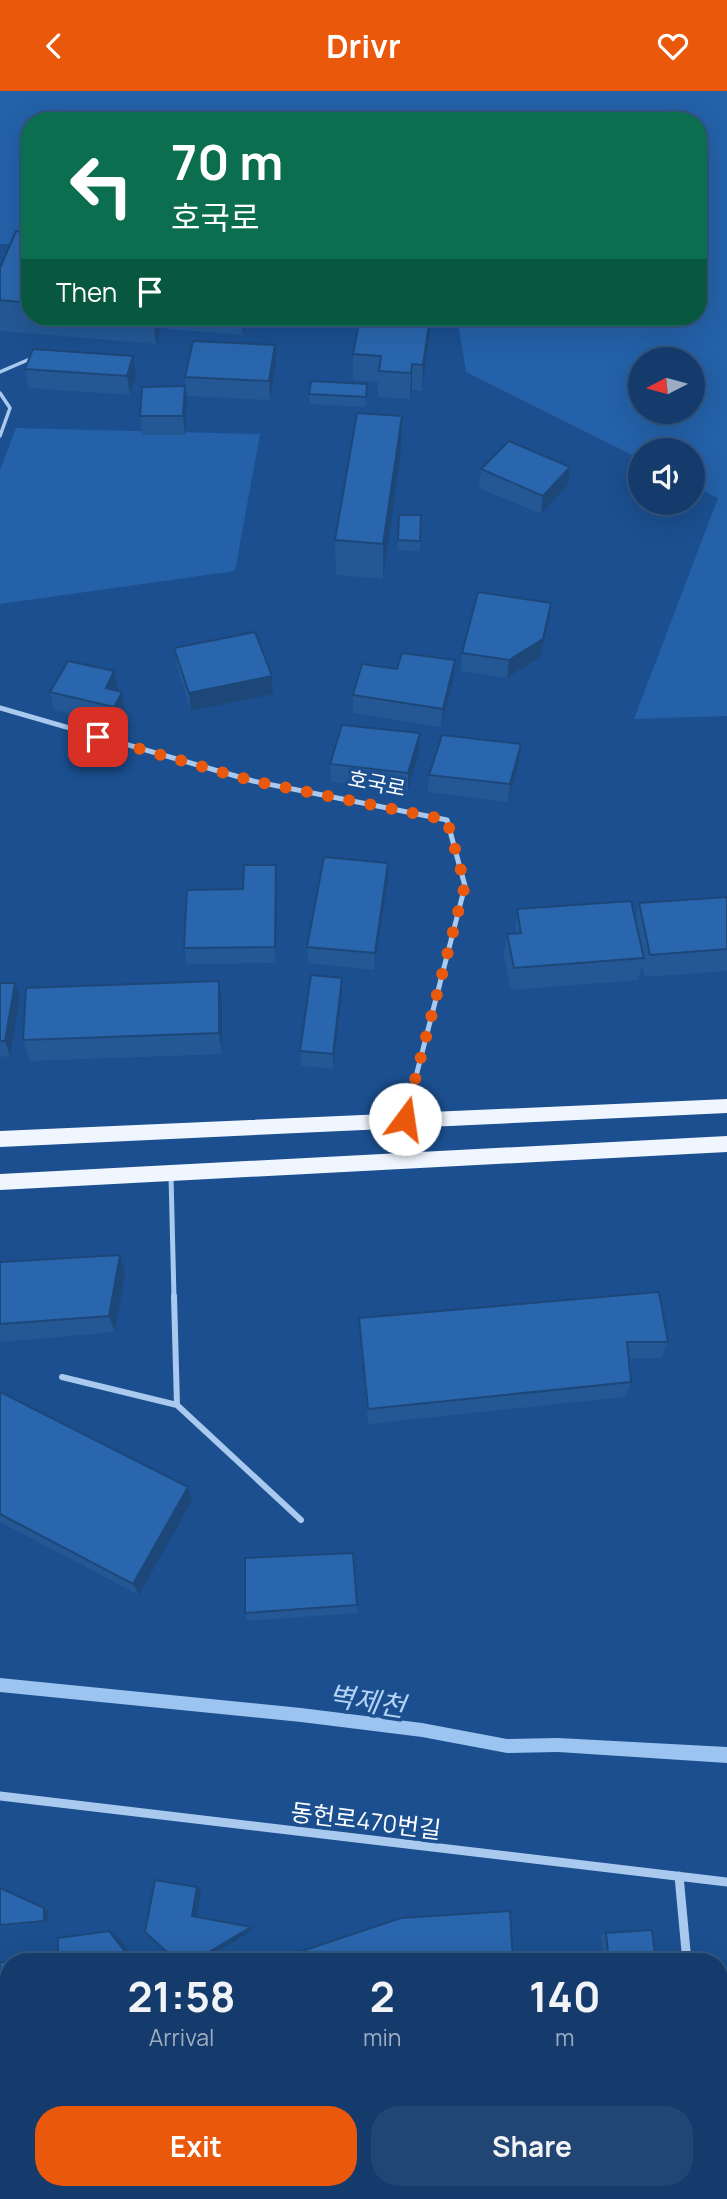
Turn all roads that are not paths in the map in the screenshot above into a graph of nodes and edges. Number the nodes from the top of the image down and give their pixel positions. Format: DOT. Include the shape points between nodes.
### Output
graph roads {
  1 [pos="30,359"];
  2 [pos="0,372"];
  3 [pos="0,393"];
  4 [pos="0,436"];
  5 [pos="0,708"];
  6 [pos="727,1106"];
  7 [pos="405,1119"];
  8 [pos="0,1139"];
  9 [pos="727,1144"];
  10 [pos="170,1173"];
  11 [pos="0,1182"];
  12 [pos="62,1377"];
  13 [pos="177,1405"];
  14 [pos="301,1520"];
  15 [pos="0,1796"];
  16 [pos="679,1876"];
  17 [pos="727,1882"];
  18 [pos="686,1953"];
  1 -- 2 [label="lane"];
  3 -- 4 [label="lane" via="10,408"];
  5 -- 7 [label="lane, 호국로" via="253,781 447,820 465,885"];
  6 -- 7 [label="main road"];
  7 -- 8 [label="main road"];
  9 -- 10 [label="main road"];
  10 -- 11 [label="main road"];
  10 -- 13 [label="lane"];
  12 -- 13 [label="lane"];
  13 -- 14 [label="lane"];
  15 -- 16 [label="street, 동헌로470번길"];
  16 -- 17 [label="street, 동헌로470번길"];
  16 -- 18 [label="street"];
}
